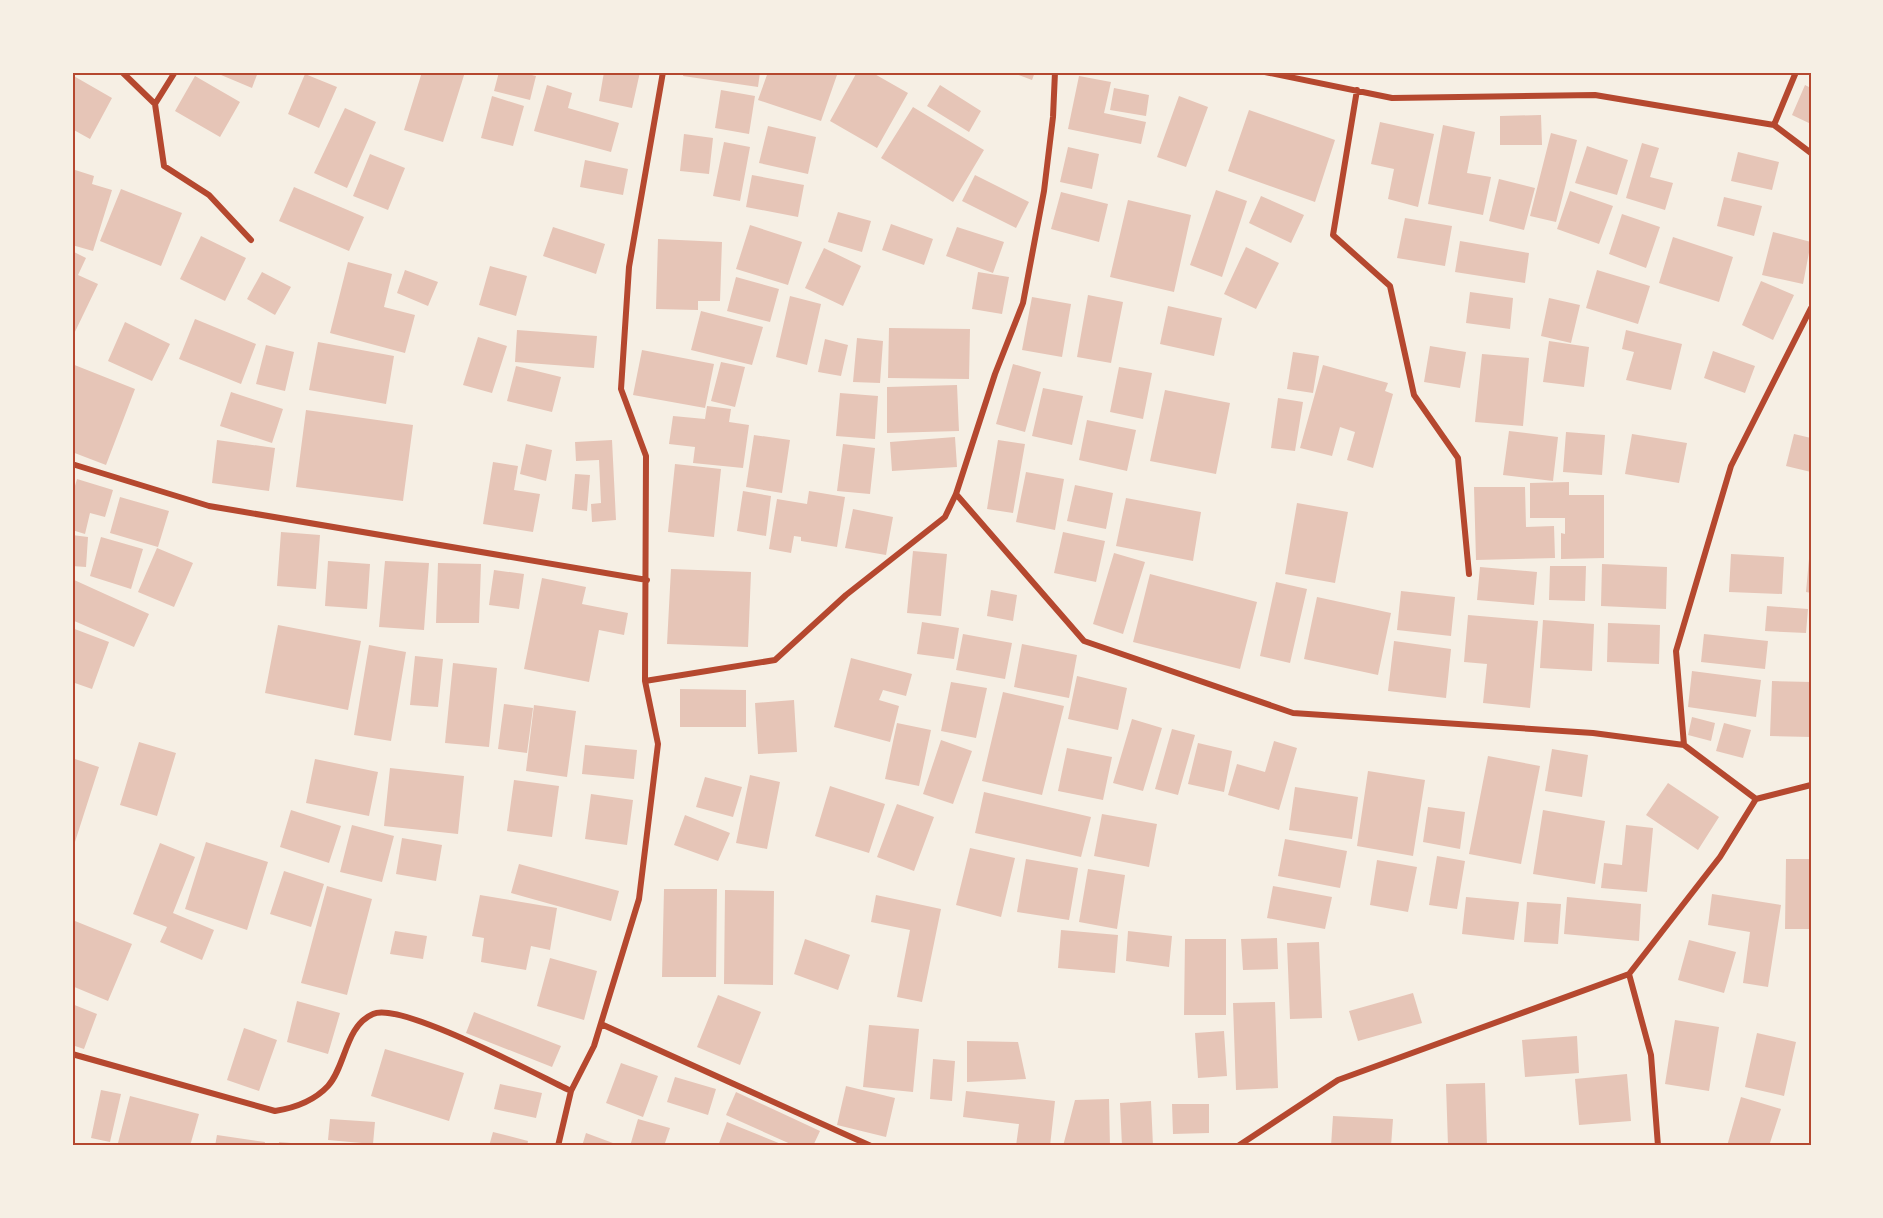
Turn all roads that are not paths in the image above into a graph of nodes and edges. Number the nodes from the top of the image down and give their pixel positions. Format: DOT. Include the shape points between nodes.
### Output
graph roads {
  1 [pos="122,72"];
  2 [pos="175,72"];
  3 [pos="663,72"];
  4 [pos="1055,72"];
  5 [pos="1266,72"];
  6 [pos="1796,72"];
  7 [pos="1357,90"];
  8 [pos="155,104"];
  9 [pos="1774,125"];
  10 [pos="1811,153"];
  11 [pos="251,240"];
  12 [pos="1811,308"];
  13 [pos="72,464"];
  14 [pos="956,494"];
  15 [pos="1470,574"];
  16 [pos="647,580"];
  17 [pos="645,681"];
  18 [pos="1684,745"];
  19 [pos="1811,785"];
  20 [pos="1756,799"];
  21 [pos="1629,974"];
  22 [pos="601,1024"];
  23 [pos="72,1054"];
  24 [pos="572,1091"];
  25 [pos="558,1146"];
  26 [pos="871,1146"];
  27 [pos="1238,1146"];
  28 [pos="1658,1146"];
  1 -- 8 [label="street"];
  2 -- 8 [label="street"];
  3 -- 16 [label="street" via="629,267 621,389 646,456"];
  4 -- 14 [label="street" via="1044,191 1023,303"];
  5 -- 7 [label="street"];
  6 -- 9 [label="street"];
  7 -- 9 [label="street" via="1392,98 1595,95"];
  7 -- 15 [label="street" via="1334,235 1390,286 1414,395 1458,458"];
  8 -- 11 [label="street" via="164,166 209,195"];
  9 -- 10 [label="street"];
  12 -- 18 [label="street" via="1731,466 1679,640 1676,651"];
  13 -- 16 [label="street" via="209,506"];
  14 -- 17 [label="street" via="945,517 846,595 775,660"];
  14 -- 18 [label="street" via="1084,641 1293,713 1593,733"];
  16 -- 17 [label="street"];
  17 -- 22 [label="street" via="658,744 639,898"];
  18 -- 20 [label="street"];
  19 -- 20 [label="street"];
  20 -- 21 [label="street" via="1720,857"];
  21 -- 27 [label="street" via="1338,1080"];
  21 -- 28 [label="street" via="1651,1055"];
  22 -- 24 [label="street"];
  22 -- 26 [label="street"];
  23 -- 24 [label="street" via="275,1111 294,1108 329,1085 361,1022 374,1013 385,1012 421,1020"];
  24 -- 25 [label="street"];
}
